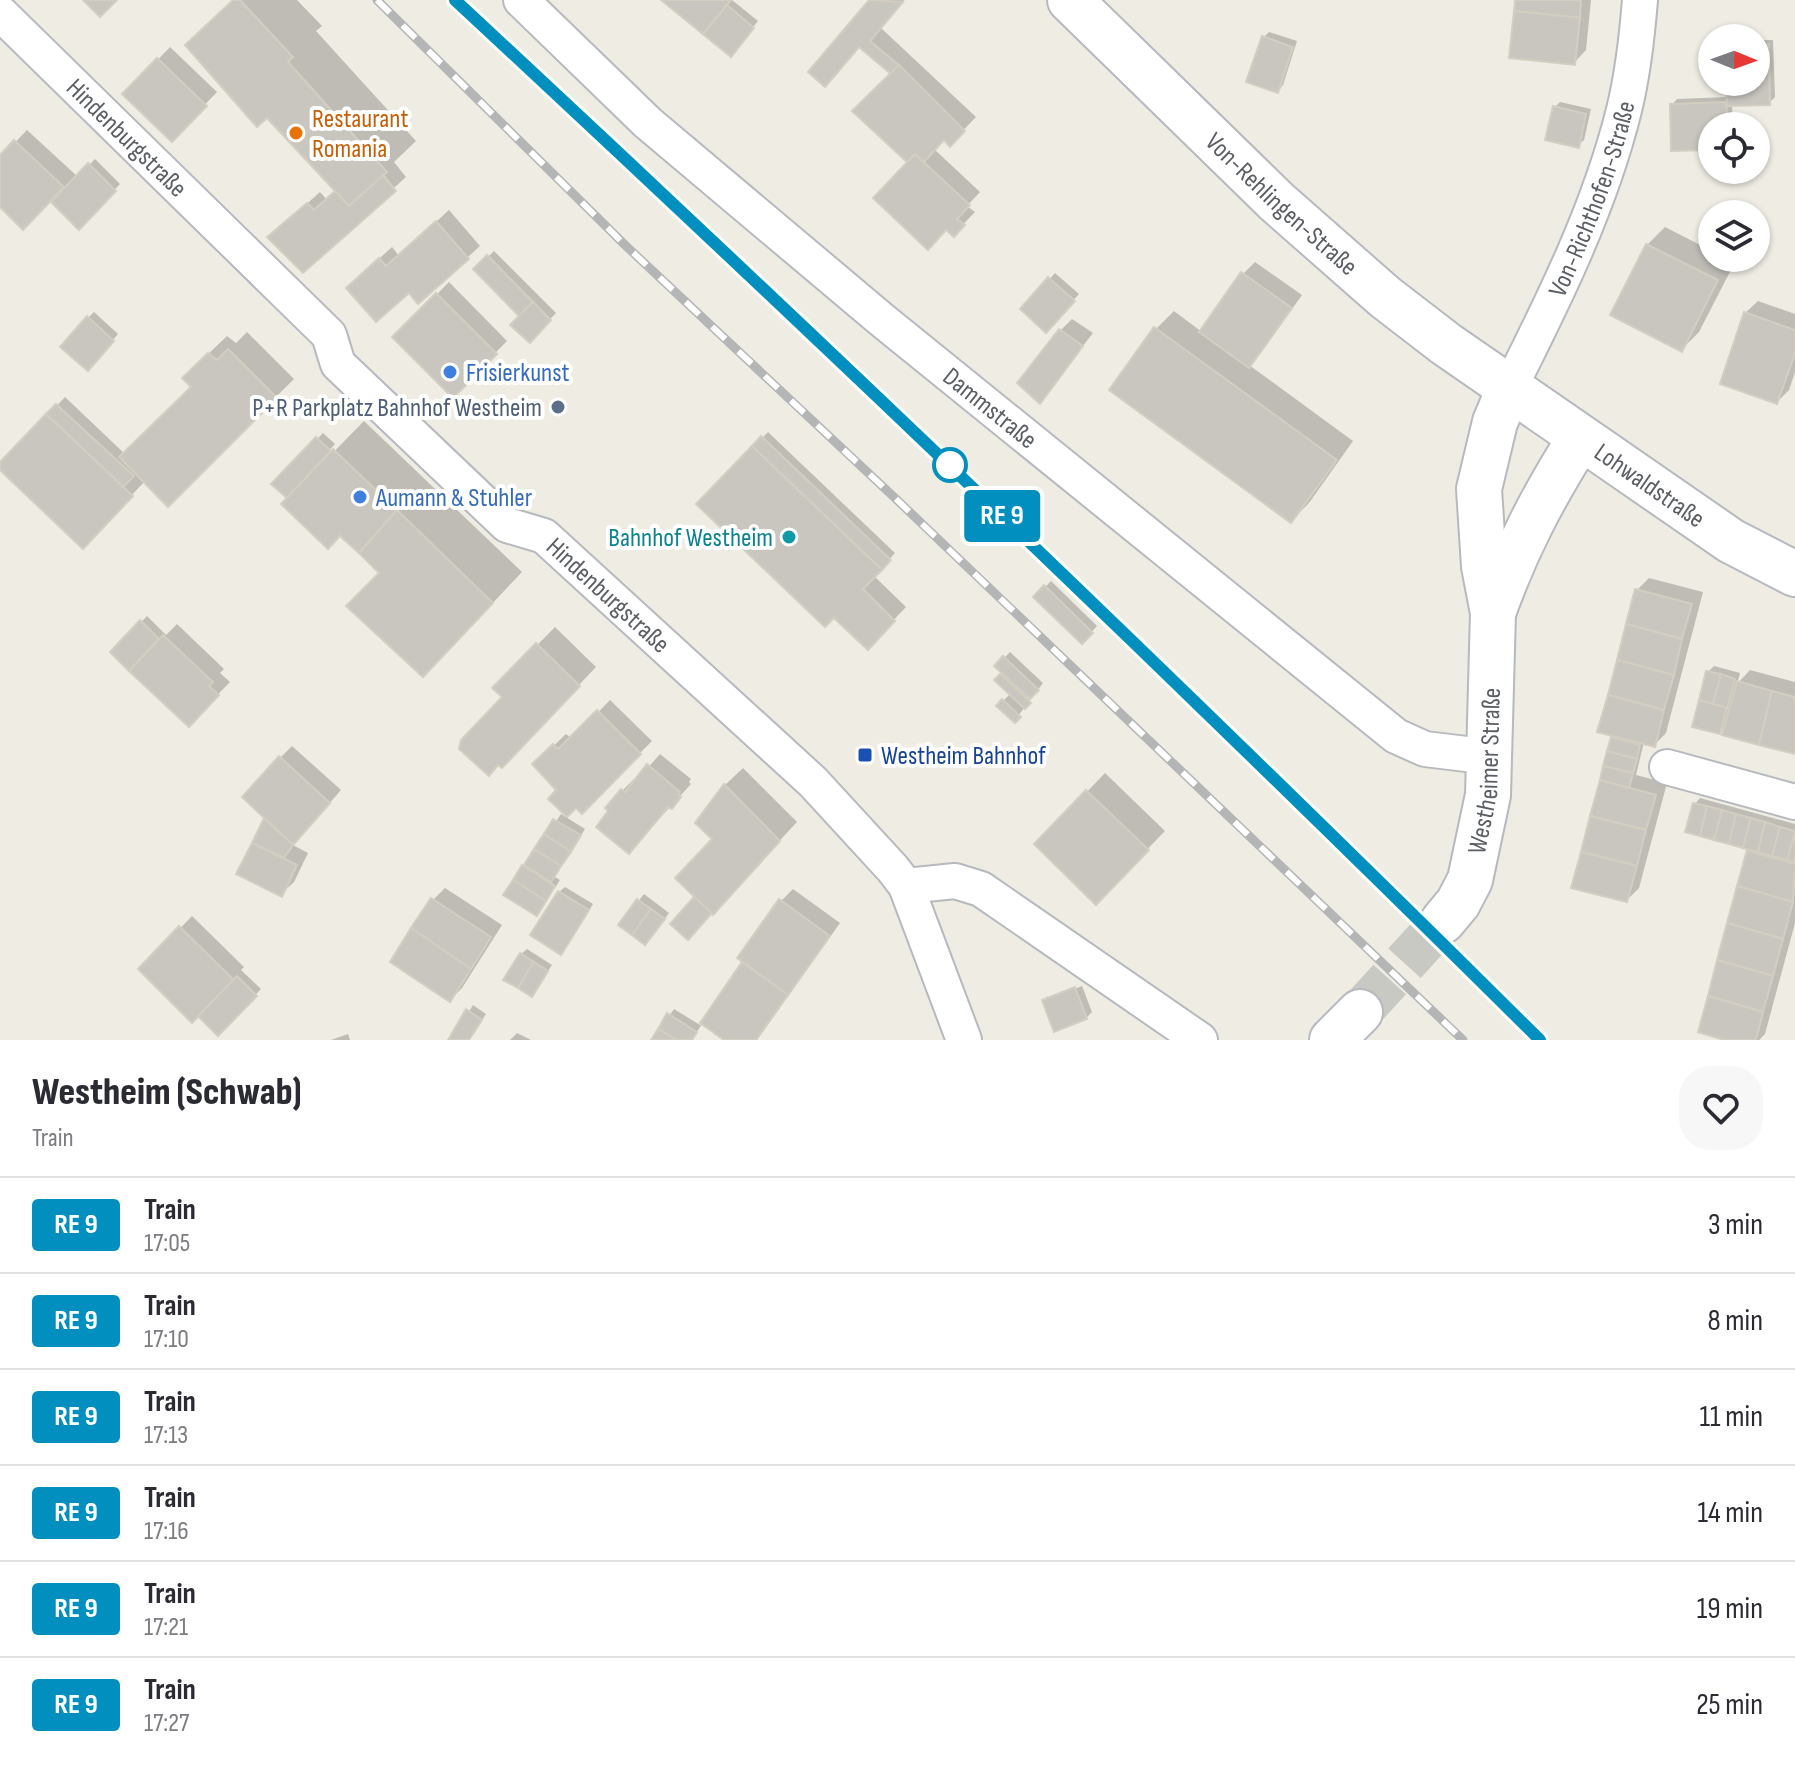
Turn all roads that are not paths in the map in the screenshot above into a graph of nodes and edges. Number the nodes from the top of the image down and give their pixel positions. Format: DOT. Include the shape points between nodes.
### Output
graph roads {
  1 [pos="521,0"];
  2 [pos="1070,0"];
  3 [pos="1640,0"];
  4 [pos="0,13"];
  5 [pos="1509,389"];
  6 [pos="1580,438"];
  7 [pos="1795,574"];
  8 [pos="1493,613"];
  9 [pos="1491,757"];
  10 [pos="1667,767"];
  11 [pos="1795,802"];
  12 [pos="906,886"];
  13 [pos="1443,921"];
  14 [pos="964,1040"];
  15 [pos="1200,1040"];
  1 -- 9 [label="street, Dammstraße" via="648,123 847,291 1396,736 1425,749"];
  2 -- 5 [label="street, Von-Rehlingen-Straße" via="1332,253"];
  3 -- 5 [label="street, Von-Richthofen-Straße" via="1630,81 1608,162 1562,279"];
  4 -- 12 [label="street, Hindenburgstraße" via="329,335 338,364 507,525 544,536 813,782"];
  5 -- 6 [label="street, Lohwaldstraße"];
  5 -- 8 [label="street, Westheimer Straße" via="1479,489"];
  6 -- 7 [label="street, Lohwaldstraße" via="1731,541"];
  6 -- 8 [label="street, Westheimer Straße" via="1519,544"];
  8 -- 9 [label="street, Westheimer Straße"];
  9 -- 13 [label="street, Westheimer Straße" via="1470,880"];
  10 -- 11 [label="street"];
  12 -- 14 [label="street, Hindenburgstraße"];
  12 -- 15 [label="street" via="955,881 981,889"];
}
